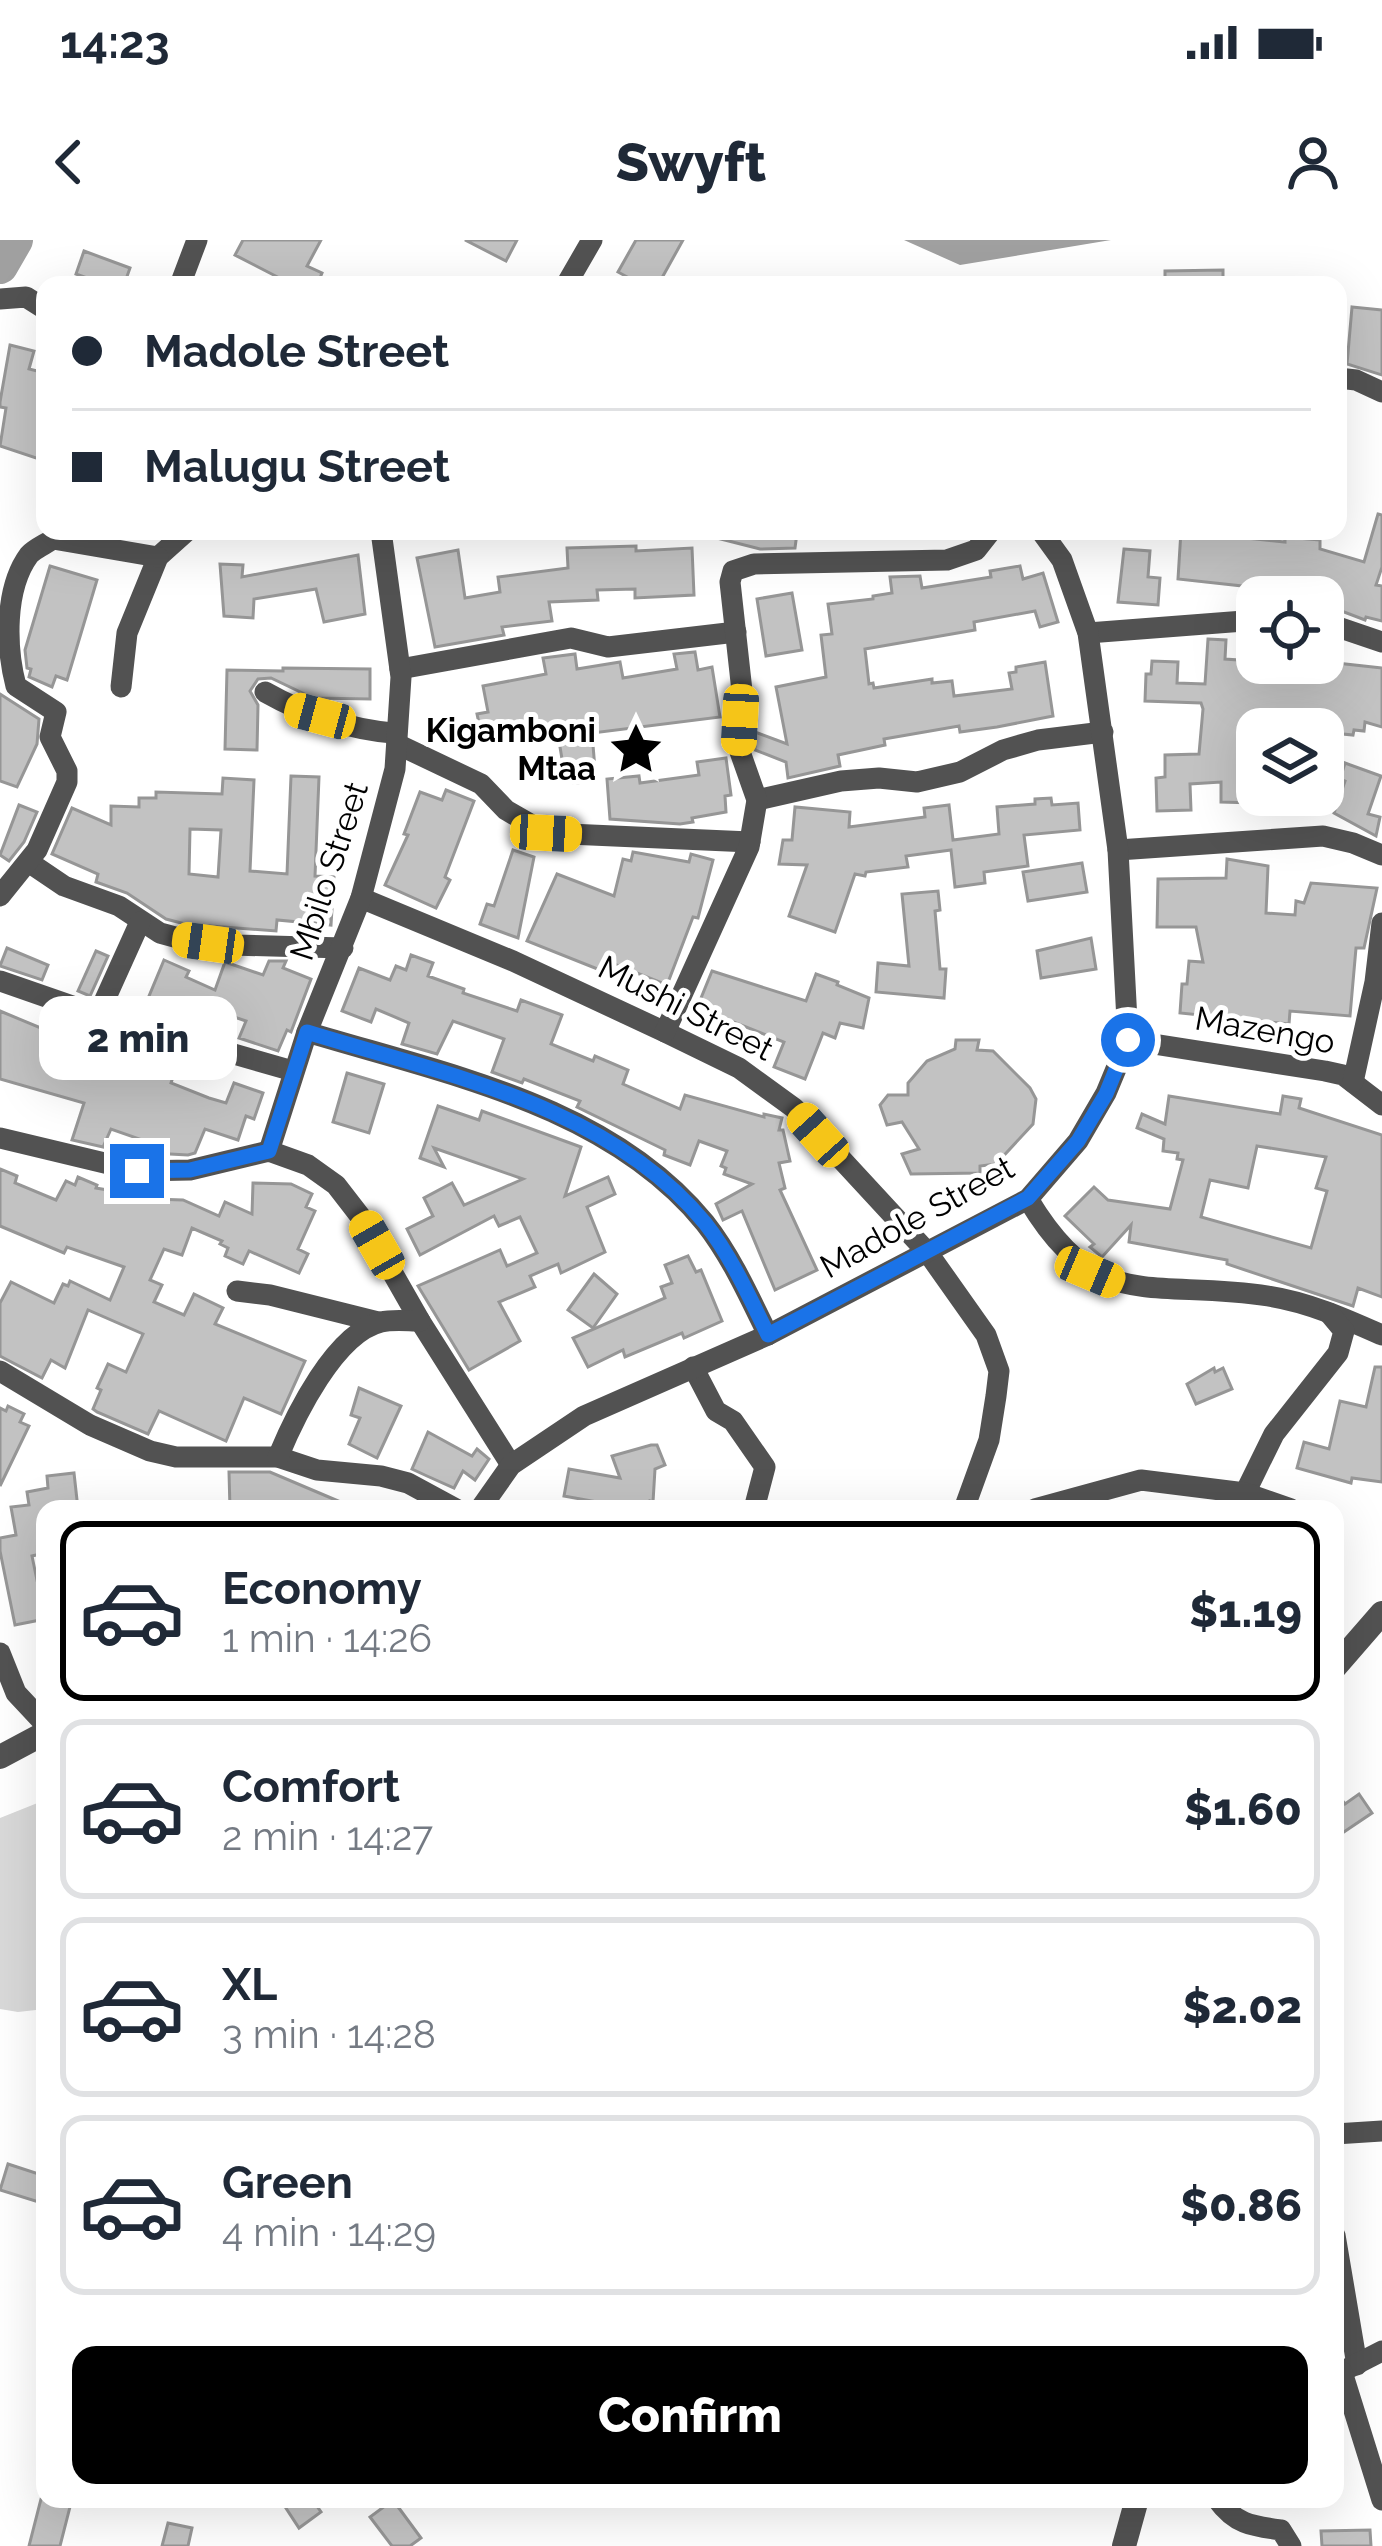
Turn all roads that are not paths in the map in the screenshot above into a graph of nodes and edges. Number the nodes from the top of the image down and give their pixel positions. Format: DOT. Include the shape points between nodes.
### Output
graph roads {
  1 [pos="197,240"];
  2 [pos="592,240"];
  3 [pos="183,276"];
  4 [pos="571,276"];
  5 [pos="0,298"];
  6 [pos="36,303"];
  7 [pos="1347,379"];
  8 [pos="1382,392"];
  9 [pos="51,540"];
  10 [pos="59,540"];
  11 [pos="177,540"];
  12 [pos="382,540"];
  13 [pos="984,540"];
  14 [pos="1048,540"];
  15 [pos="158,557"];
  16 [pos="1236,622"];
  17 [pos="1344,629"];
  18 [pos="736,632"];
  19 [pos="1088,633"];
  20 [pos="1382,641"];
  21 [pos="400,669"];
  22 [pos="121,687"];
  23 [pos="265,692"];
  24 [pos="1103,732"];
  25 [pos="399,745"];
  26 [pos="758,800"];
  27 [pos="750,842"];
  28 [pos="1118,850"];
  29 [pos="1382,855"];
  30 [pos="30,863"];
  31 [pos="0,896"];
  32 [pos="361,898"];
  33 [pos="140,922"];
  34 [pos="1382,923"];
  35 [pos="343,948"];
  36 [pos="0,981"];
  37 [pos="98,1015"];
  38 [pos="307,1032"];
  39 [pos="665,1032"];
  40 [pos="1128,1040"];
  41 [pos="293,1071"];
  42 [pos="1353,1082"];
  43 [pos="1382,1106"];
  44 [pos="0,1138"];
  45 [pos="269,1151"];
  46 [pos="1028,1198"];
  47 [pos="928,1253"];
  48 [pos="238,1291"];
  49 [pos="1329,1312"];
  50 [pos="420,1321"];
  51 [pos="378,1322"];
  52 [pos="768,1335"];
  53 [pos="1382,1335"];
  54 [pos="693,1367"];
  55 [pos="0,1371"];
  56 [pos="278,1457"];
  57 [pos="511,1465"];
  58 [pos="1245,1493"];
  59 [pos="439,1500"];
  60 [pos="486,1500"];
  61 [pos="756,1500"];
  62 [pos="967,1500"];
  63 [pos="1068,1500"];
  64 [pos="1265,1500"];
  65 [pos="1382,1613"];
  66 [pos="0,1653"];
  67 [pos="1344,1656"];
  68 [pos="36,1717"];
  69 [pos="36,1734"];
  70 [pos="0,1757"];
  71 [pos="1382,2131"];
  72 [pos="1344,2133"];
  73 [pos="1382,2351"];
  74 [pos="1344,2370"];
  75 [pos="1382,2500"];
  76 [pos="1134,2508"];
  77 [pos="1224,2508"];
  78 [pos="1124,2546"];
  79 [pos="1291,2546"];
  1 -- 3 [label="street"];
  2 -- 4 [label="street"];
  5 -- 6 [label="street"];
  7 -- 8 [label="street"];
  9 -- 30 [label="street" via="30,554 10,604 16,686 56,712 50,736 67,771"];
  10 -- 15 [label="street"];
  11 -- 15 [label="street"];
  12 -- 21 [label="street, Mbilo Street"];
  13 -- 18 [label="street" via="947,560 741,566 730,582"];
  14 -- 19 [label="street, Madole Street"];
  15 -- 22 [label="street" via="127,633"];
  16 -- 19 [label="street"];
  17 -- 20 [label="street"];
  18 -- 21 [label="street" via="608,646 572,638"];
  18 -- 26 [label="street" via="739,749"];
  19 -- 24 [label="street, Madole Street"];
  21 -- 25 [label="street, Mbilo Street"];
  23 -- 25 [label="street" via="356,729 393,733"];
  24 -- 26 [label="street" via="1038,740 917,782 841,782"];
  24 -- 28 [label="street, Madole Street"];
  25 -- 27 [label="street" via="481,784 546,833"];
  25 -- 32 [label="street, Mbilo Street"];
  26 -- 27 [label="street"];
  27 -- 39 [label="street"];
  28 -- 29 [label="street" via="1323,836"];
  28 -- 40 [label="street, Madole Street"];
  30 -- 31 [label="street"];
  30 -- 33 [label="street"];
  32 -- 35 [label="street, Mbilo Street"];
  32 -- 39 [label="street, Mushi Street"];
  33 -- 35 [label="street" via="208,943"];
  33 -- 37 [label="street"];
  34 -- 42 [label="street"];
  35 -- 38 [label="street, Mbilo Street"];
  36 -- 37 [label="street"];
  37 -- 41 [label="street"];
  38 -- 41 [label="street, Mbilo Street"];
  38 -- 52 [label="street" via="511,1096 620,1147 707,1226"];
  39 -- 47 [label="street, Mushi Street" via="771,1088"];
  40 -- 42 [label="street, Mazengo"];
  40 -- 46 [label="street, Madole Street" via="1078,1141"];
  41 -- 45 [label="street, Mbilo Street"];
  42 -- 43 [label="street, Mazengo"];
  44 -- 45 [label="street" via="166,1173"];
  45 -- 50 [label="street" via="336,1185"];
  46 -- 47 [label="street, Madole Street"];
  46 -- 49 [label="street" via="1052,1238 1090,1272 1117,1283 1273,1296"];
  47 -- 52 [label="street, Madole Street"];
  47 -- 62 [label="street, Mushi Street" via="986,1335 999,1371"];
  48 -- 51 [label="street"];
  49 -- 53 [label="street"];
  49 -- 58 [label="street" via="1344,1331 1338,1353 1274,1434"];
  50 -- 51 [label="street"];
  50 -- 57 [label="street"];
  51 -- 56 [label="street" via="322,1374"];
  52 -- 54 [label="street, Madole Street"];
  54 -- 57 [label="street, Madole Street" via="584,1416"];
  54 -- 61 [label="street" via="716,1411 734,1421 765,1467"];
  55 -- 56 [label="street" via="149,1451"];
  56 -- 59 [label="street" via="408,1483"];
  57 -- 60 [label="street, Madole Street"];
  58 -- 63 [label="street" via="1141,1480"];
  58 -- 64 [label="street"];
  65 -- 67 [label="street"];
  66 -- 68 [label="street"];
  69 -- 70 [label="street"];
  71 -- 72 [label="street"];
  73 -- 74 [label="street"];
  74 -- 75 [label="street"];
  76 -- 78 [label="street"];
  77 -- 79 [label="street" via="1243,2524 1286,2533"];
}
